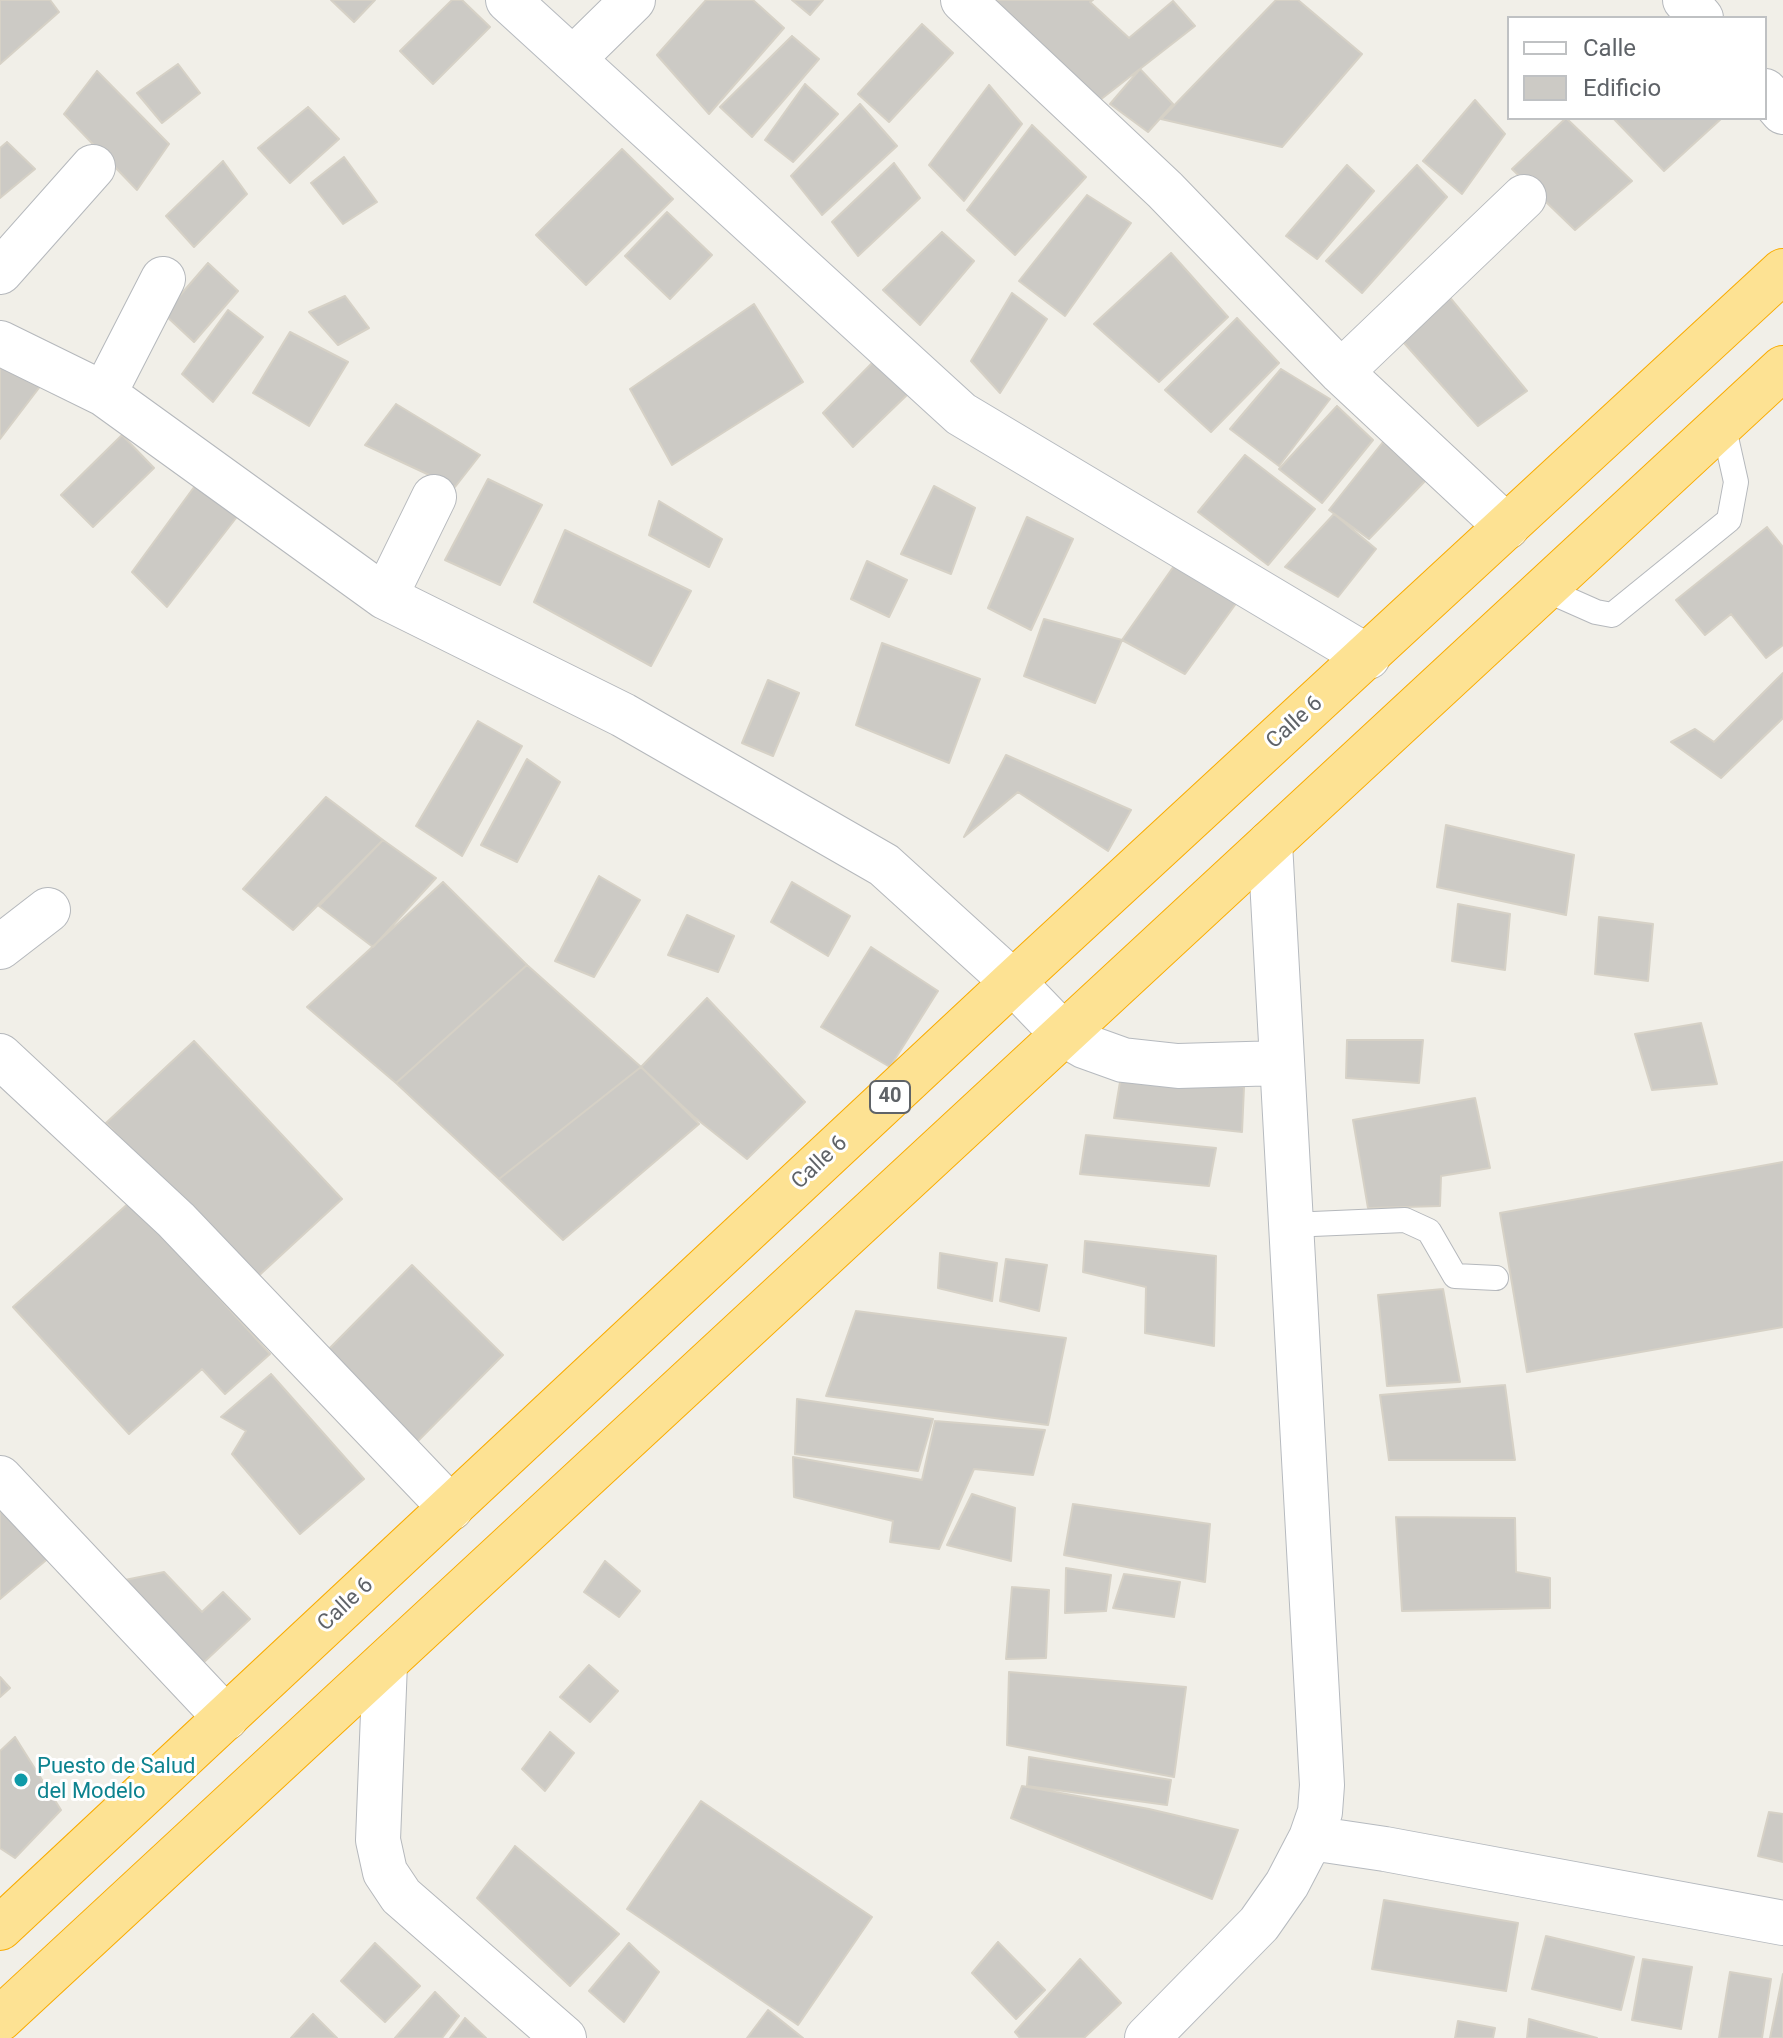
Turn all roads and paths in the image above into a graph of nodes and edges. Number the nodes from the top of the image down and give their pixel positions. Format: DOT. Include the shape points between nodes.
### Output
graph roads {
  1 [pos="508,0"];
  2 [pos="633,0"];
  3 [pos="963,0"];
  4 [pos="1685,0"];
  5 [pos="1699,16"];
  6 [pos="573,59"];
  7 [pos="1767,93"];
  8 [pos="1783,112"];
  9 [pos="93,167"];
  10 [pos="1524,197"];
  11 [pos="1783,271"];
  12 [pos="0,272"];
  13 [pos="163,279"];
  14 [pos="0,343"];
  15 [pos="1783,368"];
  16 [pos="1341,372"];
  17 [pos="104,394"];
  18 [pos="1723,424"];
  19 [pos="434,497"];
  20 [pos="1507,527"];
  21 [pos="1544,589"];
  22 [pos="385,597"];
  23 [pos="1368,657"];
  24 [pos="1270,843"];
  25 [pos="48,910"];
  26 [pos="0,947"];
  27 [pos="1013,982"];
  28 [pos="1063,1034"];
  29 [pos="0,1056"];
  30 [pos="1281,1063"];
  31 [pos="1290,1225"];
  32 [pos="1496,1278"];
  33 [pos="0,1478"];
  34 [pos="451,1508"];
  35 [pos="385,1663"];
  36 [pos="226,1718"];
  37 [pos="1311,1838"];
  38 [pos="2,1921"];
  39 [pos="1783,1923"];
  40 [pos="0,2019"];
  41 [pos="564,2038"];
  42 [pos="1147,2038"];
  1 -- 6 [label="street"];
  2 -- 6 [label="street"];
  3 -- 16 [label="street" via="1165,190"];
  4 -- 5 [label="street"];
  6 -- 23 [label="street" via="961,414"];
  7 -- 8 [label="street"];
  9 -- 12 [label="street"];
  10 -- 16 [label="street"];
  11 -- 20 [label="highway, Calle 6 / 40"];
  13 -- 17 [label="street"];
  14 -- 17 [label="street"];
  15 -- 18 [label="highway"];
  16 -- 20 [label="street"];
  17 -- 22 [label="street"];
  18 -- 21 [label="highway"];
  18 -- 21 [label="lane" via="1736,482 1729,520 1612,615"];
  19 -- 22 [label="street"];
  20 -- 23 [label="highway, Calle 6 / 40"];
  21 -- 24 [label="highway"];
  22 -- 27 [label="street" via="623,715 884,865"];
  23 -- 27 [label="highway, Calle 6 / 40"];
  24 -- 28 [label="highway"];
  24 -- 30 [label="street"];
  25 -- 26 [label="street"];
  27 -- 28 [label="street"];
  27 -- 34 [label="highway, Calle 6 / 40"];
  28 -- 30 [label="street" via="1123,1060 1178,1066"];
  28 -- 35 [label="highway"];
  29 -- 34 [label="street" via="176,1220"];
  30 -- 31 [label="street"];
  31 -- 32 [label="lane" via="1405,1220 1429,1231 1455,1276"];
  31 -- 37 [label="street" via="1322,1785"];
  33 -- 36 [label="street"];
  34 -- 36 [label="highway, Calle 6 / 40"];
  35 -- 40 [label="highway"];
  35 -- 41 [label="street" via="378,1840 385,1872 401,1896"];
  36 -- 38 [label="highway, Calle 6 / 40"];
  37 -- 39 [label="street"];
  37 -- 42 [label="street" via="1259,1924"];
}
